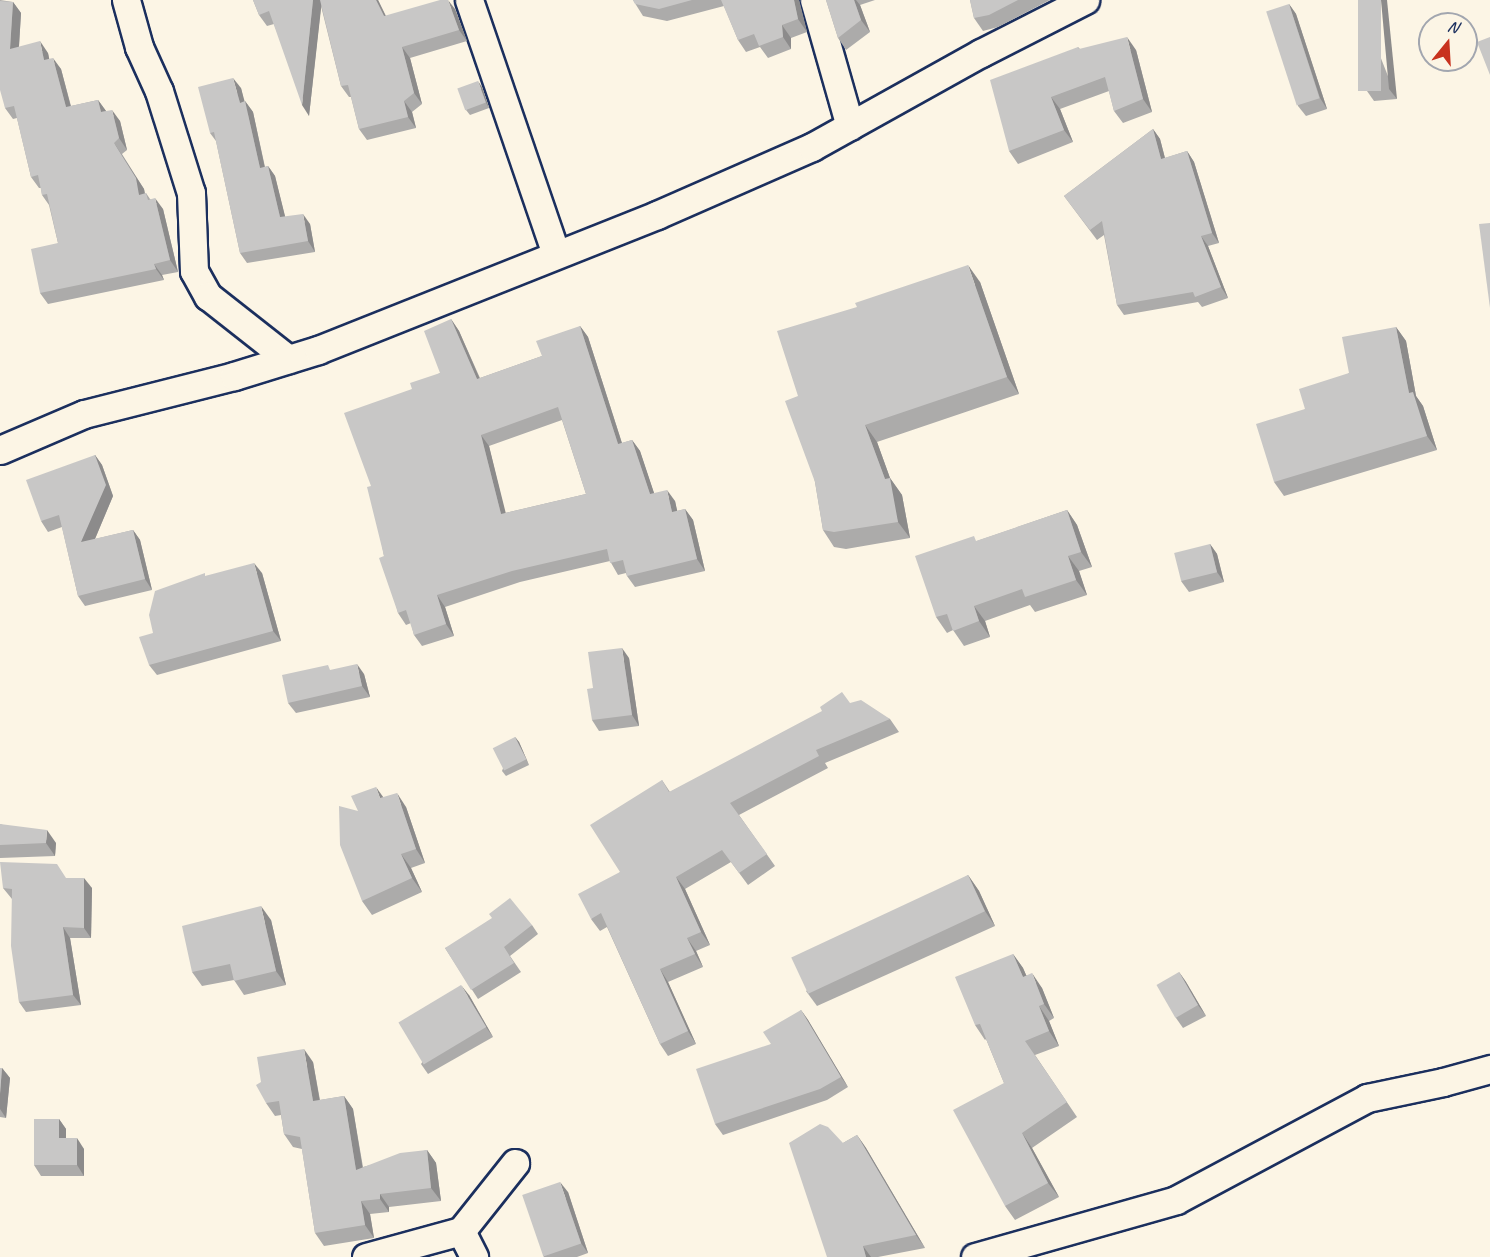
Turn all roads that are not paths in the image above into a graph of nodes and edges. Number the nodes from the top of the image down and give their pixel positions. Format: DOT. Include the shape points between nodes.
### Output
graph roads {
  1 [pos="126,0"];
  2 [pos="469,0"];
  3 [pos="814,0"];
  4 [pos="1085,0"];
  5 [pos="850,126"];
  6 [pos="556,254"];
  7 [pos="288,359"];
  8 [pos="0,450"];
  9 [pos="1490,1069"];
  10 [pos="515,1163"];
  11 [pos="461,1232"];
  12 [pos="366,1257"];
  13 [pos="474,1257"];
  14 [pos="975,1257"];
  1 -- 7 [label="street" via="191,193 194,271 208,296"];
  2 -- 6 [label="street"];
  3 -- 5 [label="street"];
  4 -- 5 [label="street"];
  5 -- 6 [label="street" via="812,147 678,206"];
  6 -- 7 [label="street"];
  7 -- 8 [label="street" via="84,414"];
  9 -- 14 [label="street" via="1367,1098 1176,1200"];
  10 -- 11 [label="street"];
  11 -- 12 [label="street"];
  11 -- 13 [label="street"];
}
